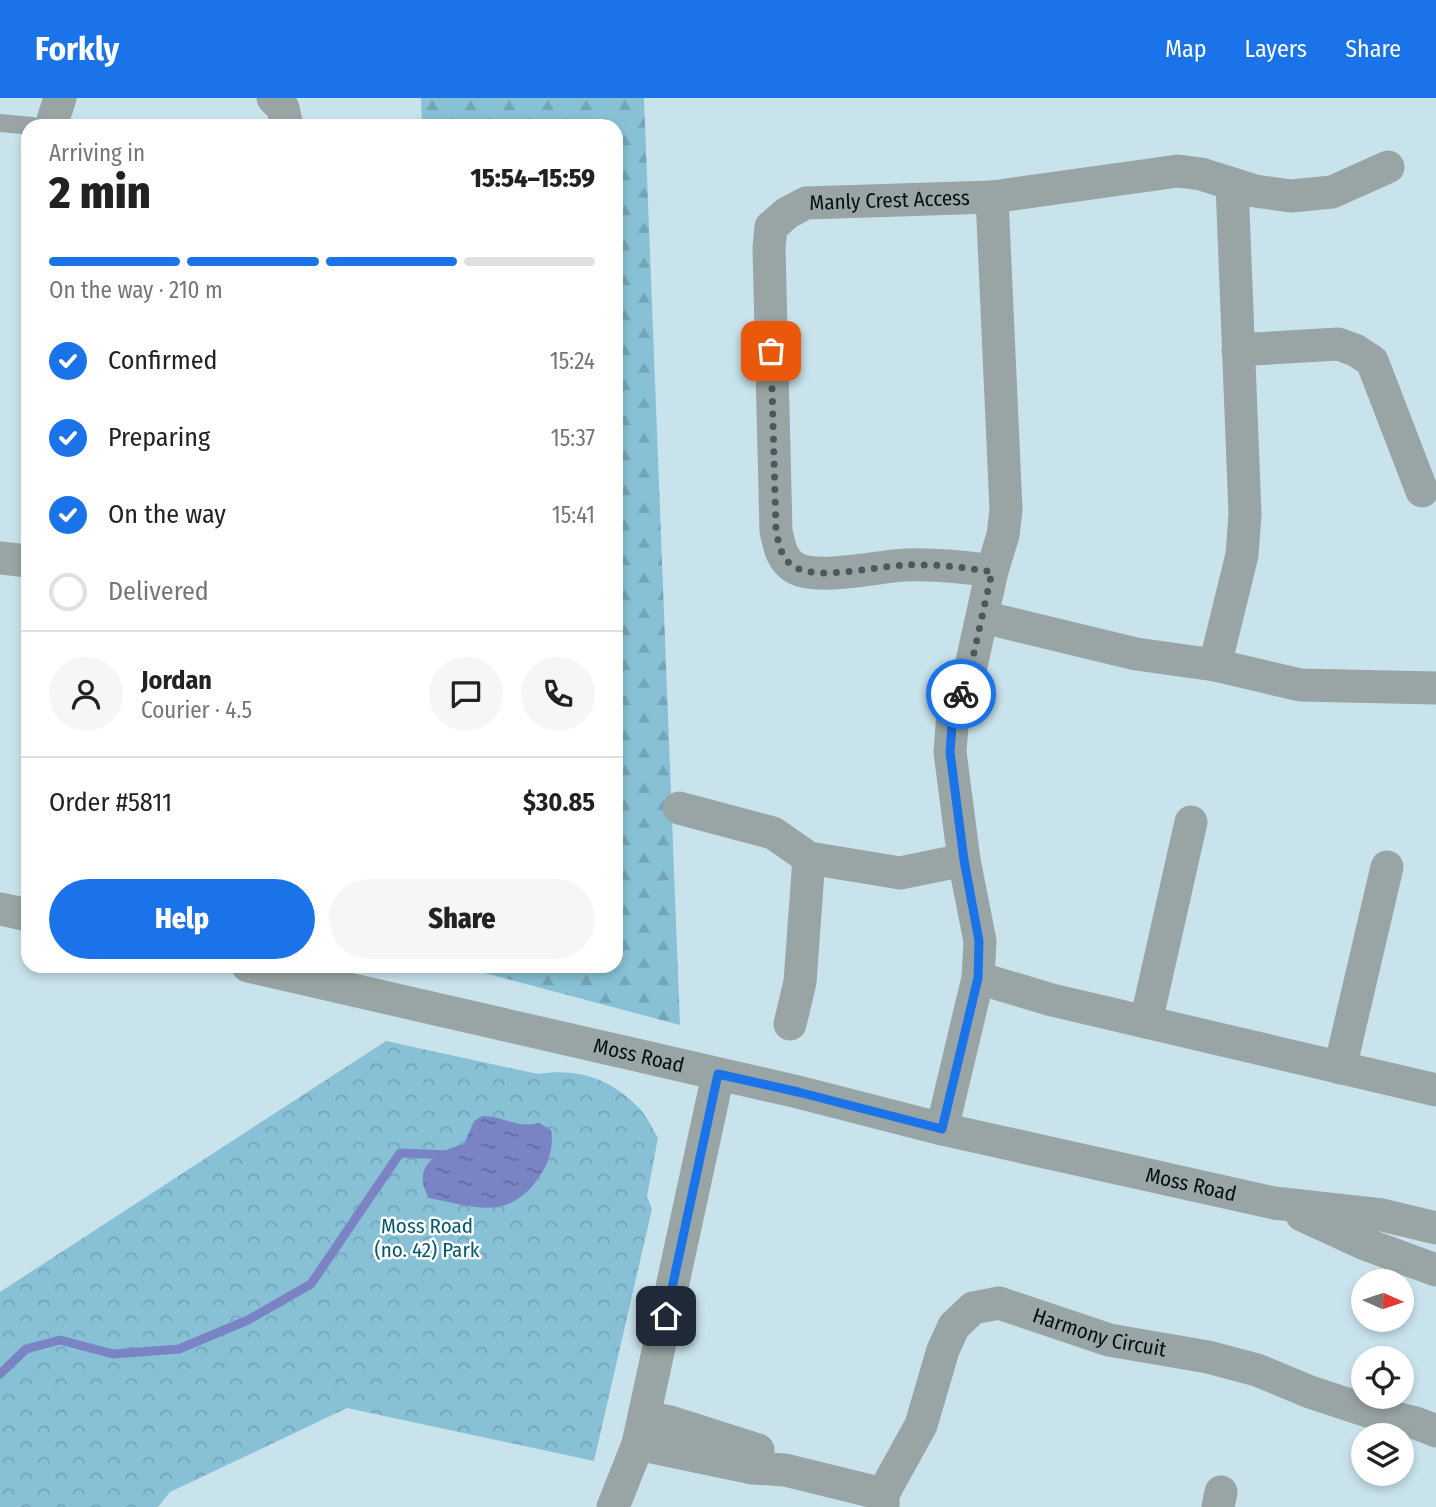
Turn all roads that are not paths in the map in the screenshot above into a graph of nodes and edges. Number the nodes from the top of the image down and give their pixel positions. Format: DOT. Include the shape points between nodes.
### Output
graph roads {
  1 [pos="60,98"];
  2 [pos="273,98"];
  3 [pos="53,119"];
  4 [pos="285,119"];
  5 [pos="0,122"];
  6 [pos="21,125"];
  7 [pos="1388,167"];
  8 [pos="1231,184"];
  9 [pos="992,197"];
  10 [pos="1238,350"];
  11 [pos="1422,491"];
  12 [pos="0,558"];
  13 [pos="21,560"];
  14 [pos="992,572"];
  15 [pos="983,617"];
  16 [pos="1215,665"];
  17 [pos="1436,688"];
  18 [pos="679,808"];
  19 [pos="1191,822"];
  20 [pos="810,858"];
  21 [pos="964,860"];
  22 [pos="1387,867"];
  23 [pos="0,909"];
  24 [pos="21,914"];
  25 [pos="278,973"];
  26 [pos="978,978"];
  27 [pos="1146,1022"];
  28 [pos="790,1024"];
  29 [pos="1340,1068"];
  30 [pos="718,1074"];
  31 [pos="1436,1090"];
  32 [pos="942,1129"];
  33 [pos="1274,1203"];
  34 [pos="1436,1228"];
  35 [pos="1436,1270"];
  36 [pos="641,1431"];
  37 [pos="1436,1431"];
  38 [pos="883,1500"];
  39 [pos="613,1507"];
  1 -- 3 [label="street"];
  2 -- 4 [label="street" via="283,108"];
  5 -- 6 [label="lane"];
  7 -- 8 [label="street, Manly Crest Access" via="1332,192 1291,196"];
  8 -- 9 [label="street, Manly Crest Access" via="1178,172"];
  8 -- 10 [label="street"];
  9 -- 14 [label="street" via="1006,510"];
  9 -- 14 [label="street, Manly Crest Access" via="806,203 771,228 769,248 776,531 782,554 793,567 813,574 907,565"];
  10 -- 11 [label="street" via="1338,344 1372,361"];
  10 -- 16 [label="street" via="1245,514 1242,555"];
  12 -- 13 [label="street"];
  14 -- 15 [label="street"];
  15 -- 16 [label="street" via="1136,654"];
  15 -- 21 [label="street" via="969,675 953,712 950,752"];
  16 -- 17 [label="street" via="1300,685"];
  18 -- 20 [label="street" via="773,833"];
  19 -- 27 [label="street"];
  20 -- 21 [label="street" via="900,873"];
  20 -- 28 [label="street" via="800,982"];
  21 -- 26 [label="street" via="979,941"];
  22 -- 29 [label="street"];
  23 -- 24 [label="street"];
  25 -- 30 [label="street, Moss Road"];
  26 -- 27 [label="street"];
  26 -- 32 [label="street"];
  27 -- 29 [label="street"];
  29 -- 31 [label="street"];
  30 -- 32 [label="street, Moss Road"];
  30 -- 36 [label="street"];
  32 -- 33 [label="street, Moss Road"];
  33 -- 34 [label="street, Moss Road" via="1382,1215"];
  33 -- 35 [label="street, Moss Road"];
  36 -- 38 [label="street" via="670,1422 760,1451 785,1470"];
  36 -- 39 [label="street"];
  37 -- 38 [label="street, Harmony Circuit" via="1310,1392 1256,1370 1109,1340 999,1303 973,1308 954,1326 921,1425"];
}
